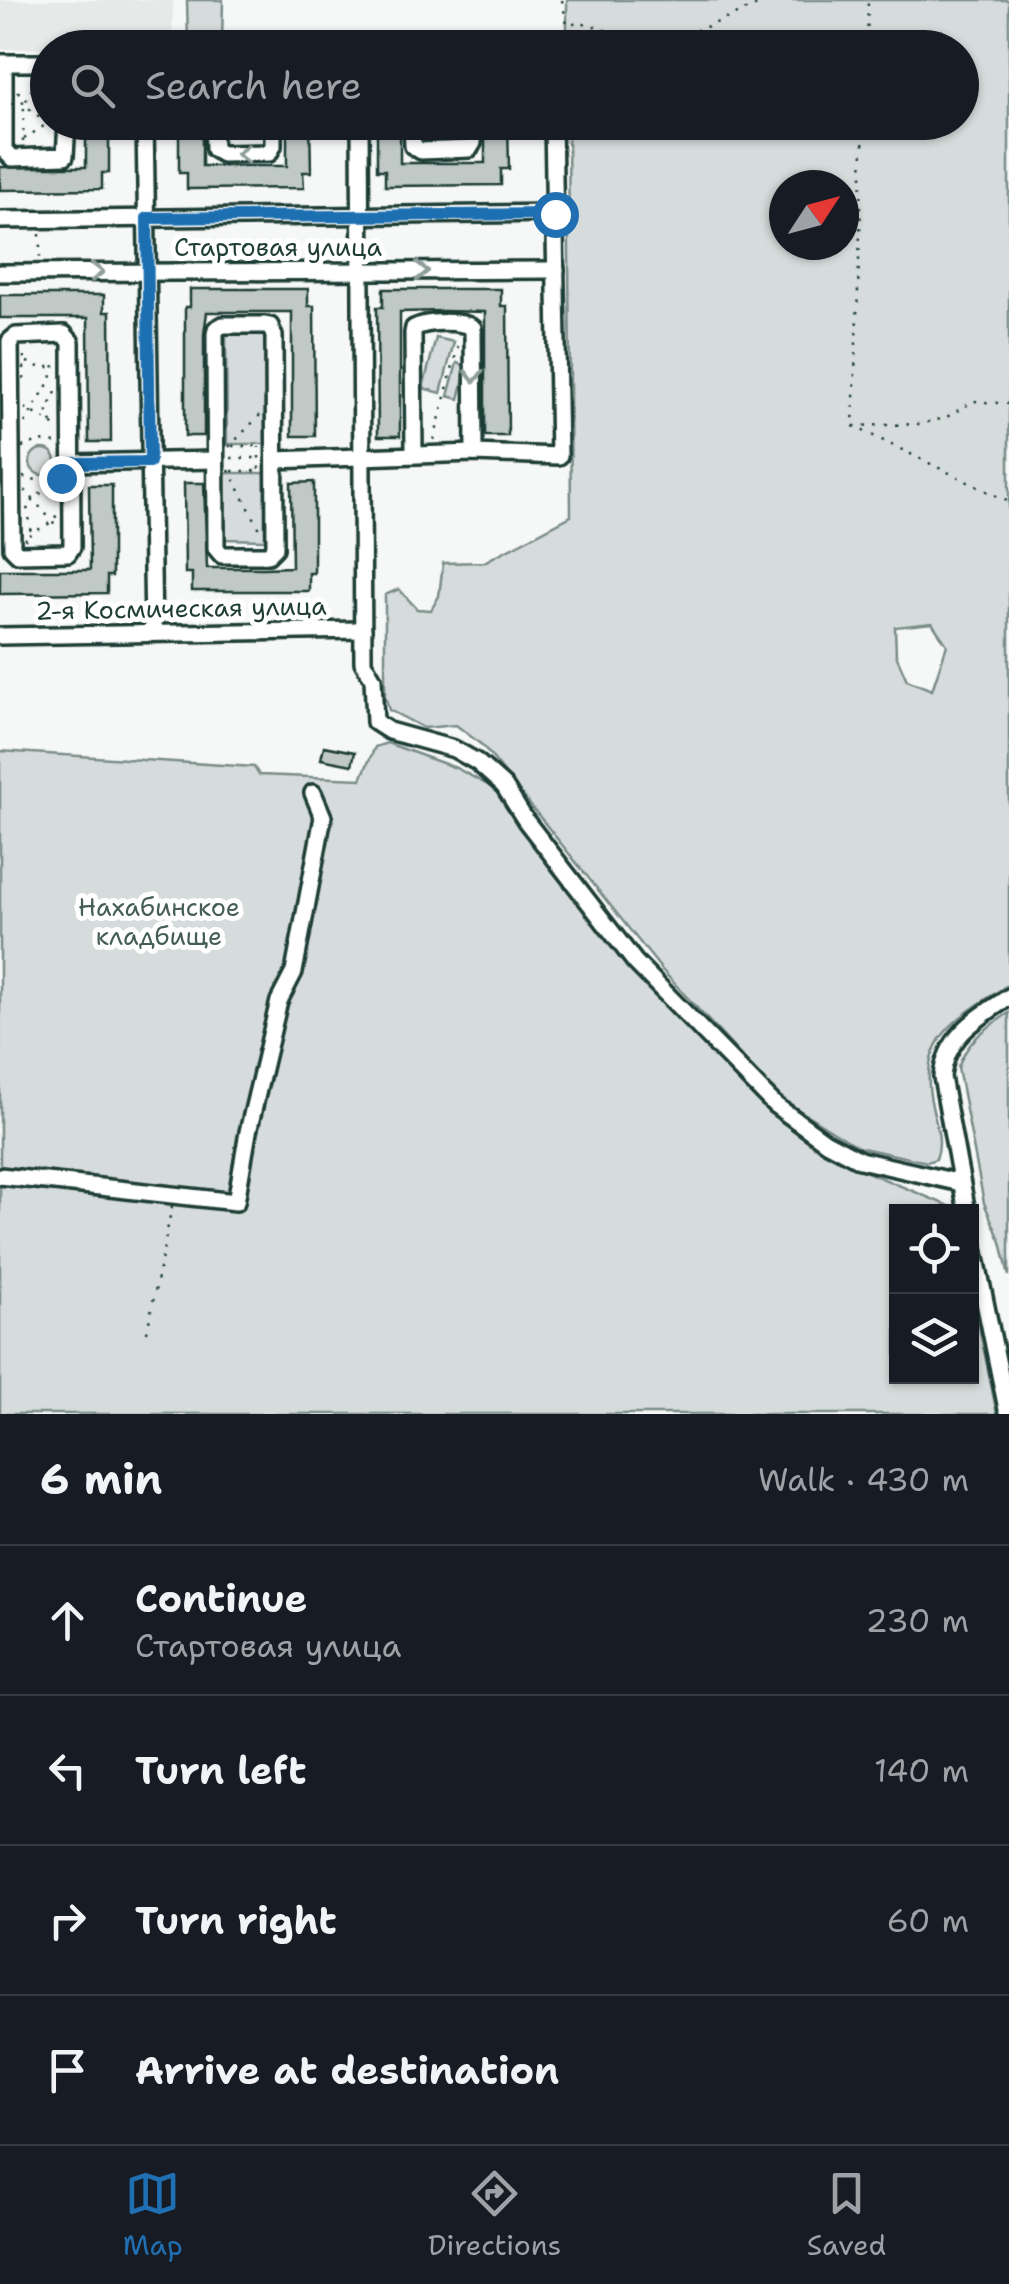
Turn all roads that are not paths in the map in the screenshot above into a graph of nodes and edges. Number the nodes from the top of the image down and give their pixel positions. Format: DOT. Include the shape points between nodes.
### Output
graph roads {
  1 [pos="2,62"];
  2 [pos="30,71"];
  3 [pos="64,140"];
  4 [pos="145,140"];
  5 [pos="213,140"];
  6 [pos="273,140"];
  7 [pos="360,140"];
  8 [pos="413,140"];
  9 [pos="472,140"];
  10 [pos="553,140"];
  11 [pos="555,214"];
  12 [pos="360,216"];
  13 [pos="147,218"];
  14 [pos="0,220"];
  15 [pos="556,270"];
  16 [pos="361,271"];
  17 [pos="148,272"];
  18 [pos="0,273"];
  19 [pos="474,453"];
  20 [pos="414,455"];
  21 [pos="362,457"];
  22 [pos="267,459"];
  23 [pos="16,460"];
  24 [pos="150,462"];
  25 [pos="222,465"];
  26 [pos="66,466"];
  27 [pos="363,630"];
  28 [pos="153,634"];
  29 [pos="0,636"];
  30 [pos="313,792"];
  31 [pos="1009,998"];
  32 [pos="0,1176"];
  33 [pos="961,1183"];
  34 [pos="965,1204"];
  35 [pos="979,1272"];
  36 [pos="1008,1414"];
  1 -- 2 [label="street"];
  1 -- 3 [label="street" via="4,150 12,158 66,156"];
  4 -- 13 [label="street"];
  6 -- 5 [label="street, one-way" via="273,150 251,154 217,153"];
  7 -- 12 [label="street"];
  8 -- 9 [label="street" via="416,150 436,151 469,150"];
  10 -- 11 [label="street"];
  11 -- 12 [label="street, Стартовая улица"];
  11 -- 15 [label="street"];
  12 -- 13 [label="street, Стартовая улица"];
  12 -- 16 [label="street"];
  13 -- 14 [label="street, Стартовая улица"];
  13 -- 17 [label="street"];
  16 -- 15 [label="street, Стартовая улица, one-way"];
  15 -- 19 [label="street" via="559,456"];
  16 -- 17 [label="street, Стартовая улица"];
  16 -- 21 [label="street"];
  18 -- 17 [label="street, Стартовая улица, one-way"];
  17 -- 24 [label="street"];
  19 -- 20 [label="street"];
  20 -- 19 [label="street, one-way" via="414,328 422,324 470,325 474,333"];
  20 -- 21 [label="street"];
  21 -- 22 [label="street"];
  21 -- 27 [label="street"];
  22 -- 25 [label="street" via="273,553 216,551"];
  22 -- 25 [label="street" via="273,330 218,326"];
  23 -- 26 [label="street" via="14,552 70,551"];
  23 -- 26 [label="street" via="12,338 69,336"];
  24 -- 25 [label="street"];
  24 -- 26 [label="street"];
  24 -- 28 [label="street"];
  27 -- 28 [label="street, 2-я Космическая улица"];
  27 -- 33 [label="street" via="375,722 454,749 504,786 634,962 775,1105 860,1160"];
  28 -- 29 [label="street, 2-я Космическая улица"];
  30 -- 32 [label="street" via="323,818 305,914 294,972 279,1001 236,1202"];
  31 -- 33 [label="street" via="952,1040 944,1059"];
  33 -- 34 [label="street"];
  35 -- 36 [label="street"];
}
